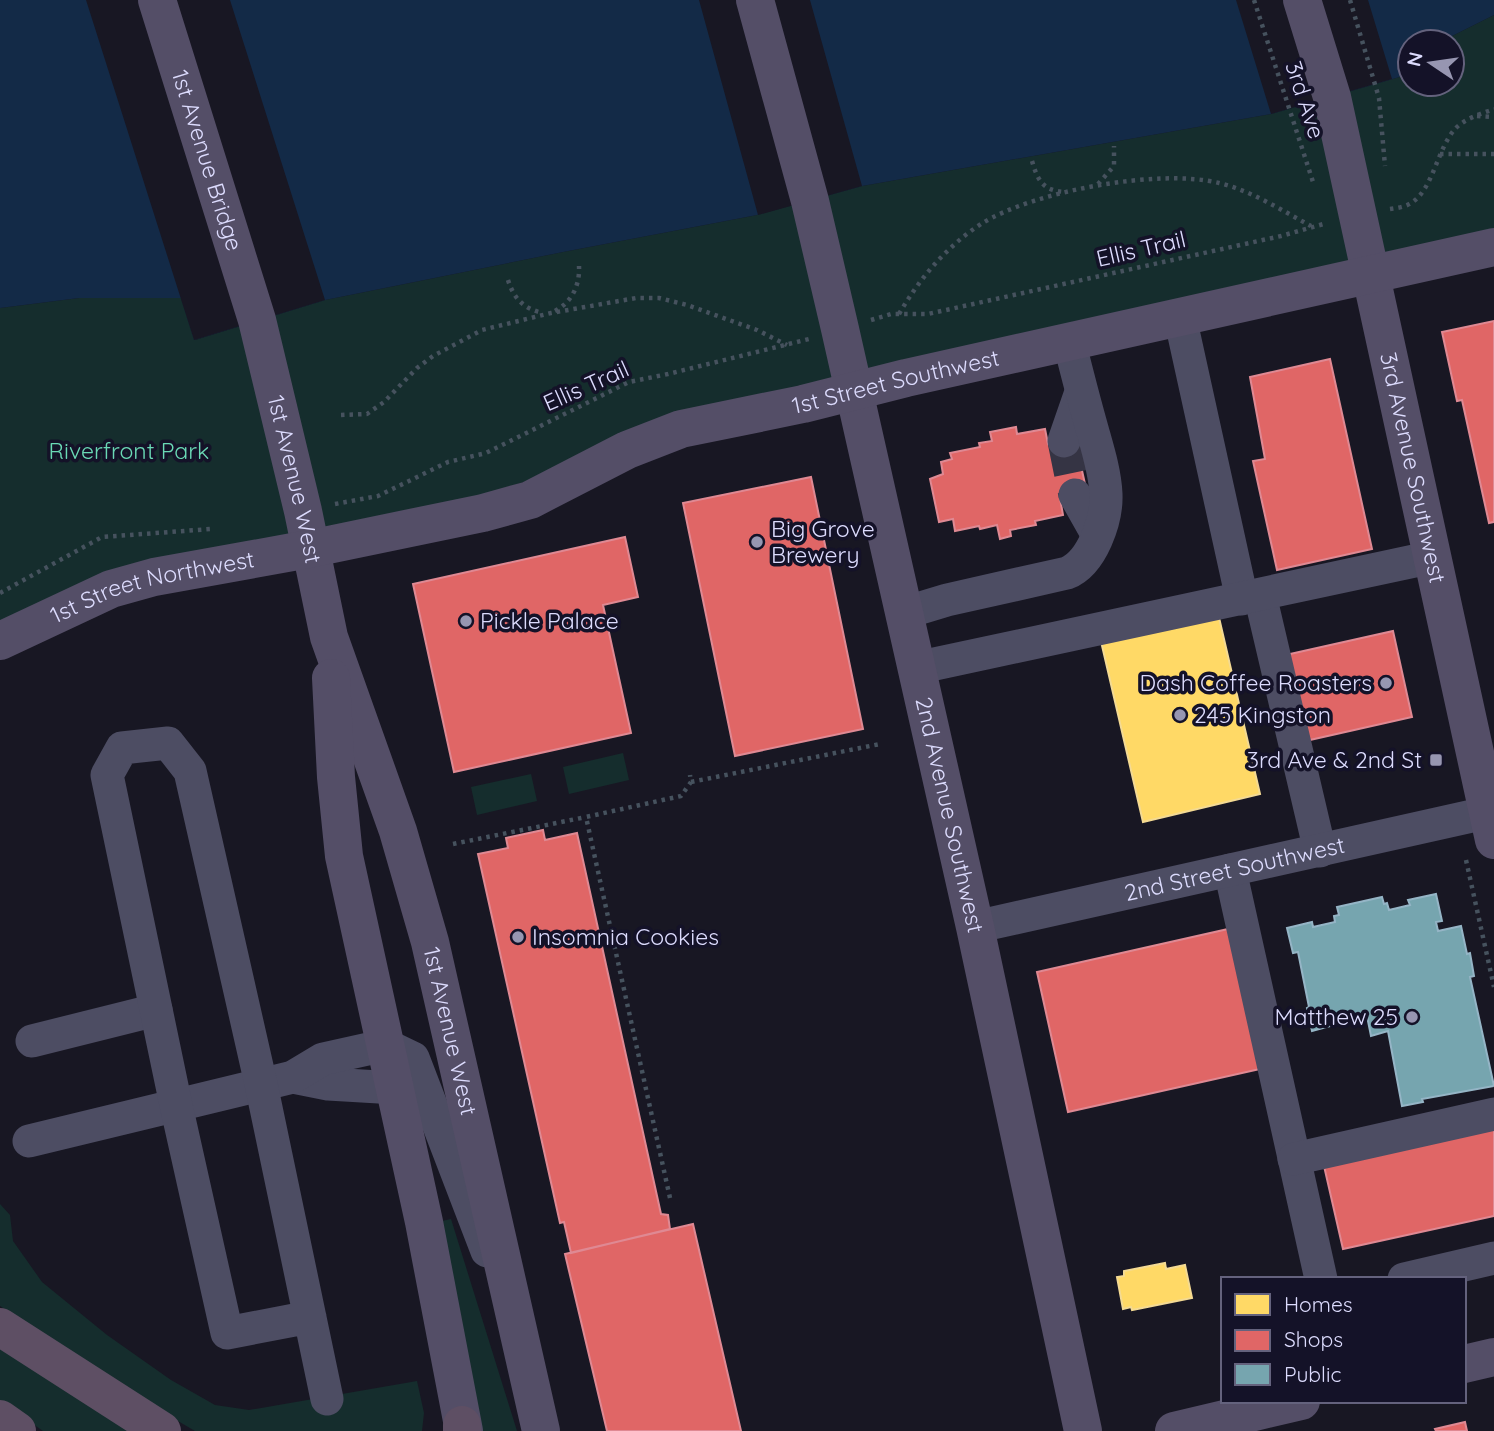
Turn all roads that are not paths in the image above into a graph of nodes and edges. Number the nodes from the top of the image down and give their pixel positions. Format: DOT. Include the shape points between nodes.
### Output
graph roads {
  1 [pos="157,0"];
  2 [pos="755,0"];
  3 [pos="1302,0"];
  4 [pos="1494,247"];
  5 [pos="1371,275"];
  6 [pos="1180,317"];
  7 [pos="257,320"];
  8 [pos="1069,341"];
  9 [pos="854,392"];
  10 [pos="1082,392"];
  11 [pos="1064,441"];
  12 [pos="1075,495"];
  13 [pos="1090,548"];
  14 [pos="309,549"];
  15 [pos="1433,557"];
  16 [pos="1251,597"];
  17 [pos="904,613"];
  18 [pos="329,637"];
  19 [pos="0,641"];
  20 [pos="916,668"];
  21 [pos="1486,832"];
  22 [pos="1320,851"];
  23 [pos="1230,870"];
  24 [pos="975,927"];
  25 [pos="156,1010"];
  26 [pos="32,1041"];
  27 [pos="386,1045"];
  28 [pos="293,1077"];
  29 [pos="261,1084"];
  30 [pos="396,1088"];
  31 [pos="176,1105"];
  32 [pos="1494,1114"];
  33 [pos="29,1140"];
  34 [pos="1294,1159"];
  35 [pos="1494,1258"];
  36 [pos="1321,1277"];
  37 [pos="1413,1277"];
  38 [pos="310,1317"];
  39 [pos="0,1327"];
  40 [pos="522,1349"];
  41 [pos="1494,1357"];
  42 [pos="1466,1364"];
  43 [pos="327,1399"];
  44 [pos="1293,1403"];
  45 [pos="0,1419"];
  46 [pos="463,1429"];
  47 [pos="17,1431"];
  48 [pos="162,1431"];
  49 [pos="541,1431"];
  50 [pos="1083,1431"];
  51 [pos="1174,1431"];
  1 -- 7 [label="main road, 1st Avenue Bridge"];
  2 -- 9 [label="main road, 2nd Avenue Southwest" via="810,201"];
  3 -- 5 [label="main road, 3rd Avenue Southwest" via="1332,97"];
  4 -- 5 [label="main road, 1st Street Southwest"];
  5 -- 6 [label="main road, 1st Street Southwest"];
  5 -- 15 [label="main road, 3rd Avenue Southwest"];
  6 -- 8 [label="main road, 1st Street Southwest"];
  6 -- 16 [label="street"];
  7 -- 14 [label="main road, 1st Avenue West"];
  8 -- 9 [label="main road, 1st Street Southwest"];
  8 -- 10 [label="street"];
  9 -- 14 [label="main road, 1st Street Southwest" via="681,429 627,450 530,500"];
  9 -- 17 [label="main road, 2nd Avenue Southwest"];
  10 -- 11 [label="street"];
  10 -- 13 [label="street" via="1106,494"];
  12 -- 13 [label="street"];
  13 -- 17 [label="street" via="1075,570 1067,573"];
  14 -- 18 [label="main road, 1st Avenue West"];
  14 -- 19 [label="main road, 1st Street Northwest" via="111,589"];
  15 -- 16 [label="street"];
  15 -- 21 [label="main road, 3rd Avenue Southwest"];
  16 -- 20 [label="street"];
  16 -- 22 [label="street"];
  17 -- 20 [label="main road, 2nd Avenue Southwest"];
  18 -- 27 [label="main road, 1st Avenue West" via="344,856"];
  18 -- 40 [label="main road, 1st Avenue West" via="398,831 430,942"];
  20 -- 24 [label="main road, 2nd Avenue Southwest"];
  21 -- 22 [label="street, 2nd Street Southwest"];
  22 -- 23 [label="street, 2nd Street Southwest"];
  23 -- 24 [label="street, 2nd Street Southwest"];
  23 -- 34 [label="street" via="1274,1116"];
  24 -- 50 [label="main road, 2nd Avenue Southwest"];
  25 -- 26 [label="street"];
  25 -- 29 [label="street" via="107,775 122,748 167,743 190,771"];
  25 -- 31 [label="street"];
  27 -- 28 [label="street" via="323,1059"];
  27 -- 30 [label="main road, 1st Avenue West"];
  27 -- 40 [label="street" via="414,1058"];
  28 -- 29 [label="street"];
  28 -- 30 [label="street"];
  29 -- 31 [label="street"];
  29 -- 38 [label="street"];
  30 -- 46 [label="main road, 1st Avenue West"];
  31 -- 33 [label="street"];
  31 -- 38 [label="street" via="228,1333"];
  32 -- 34 [label="street"];
  34 -- 36 [label="street"];
  35 -- 37 [label="street"];
  38 -- 43 [label="street"];
  39 -- 48 [label="highway"];
  40 -- 49 [label="main road, 1st Avenue West"];
  41 -- 42 [label="main road"];
  44 -- 51 [label="main road"];
  45 -- 47 [label="highway"];
}
